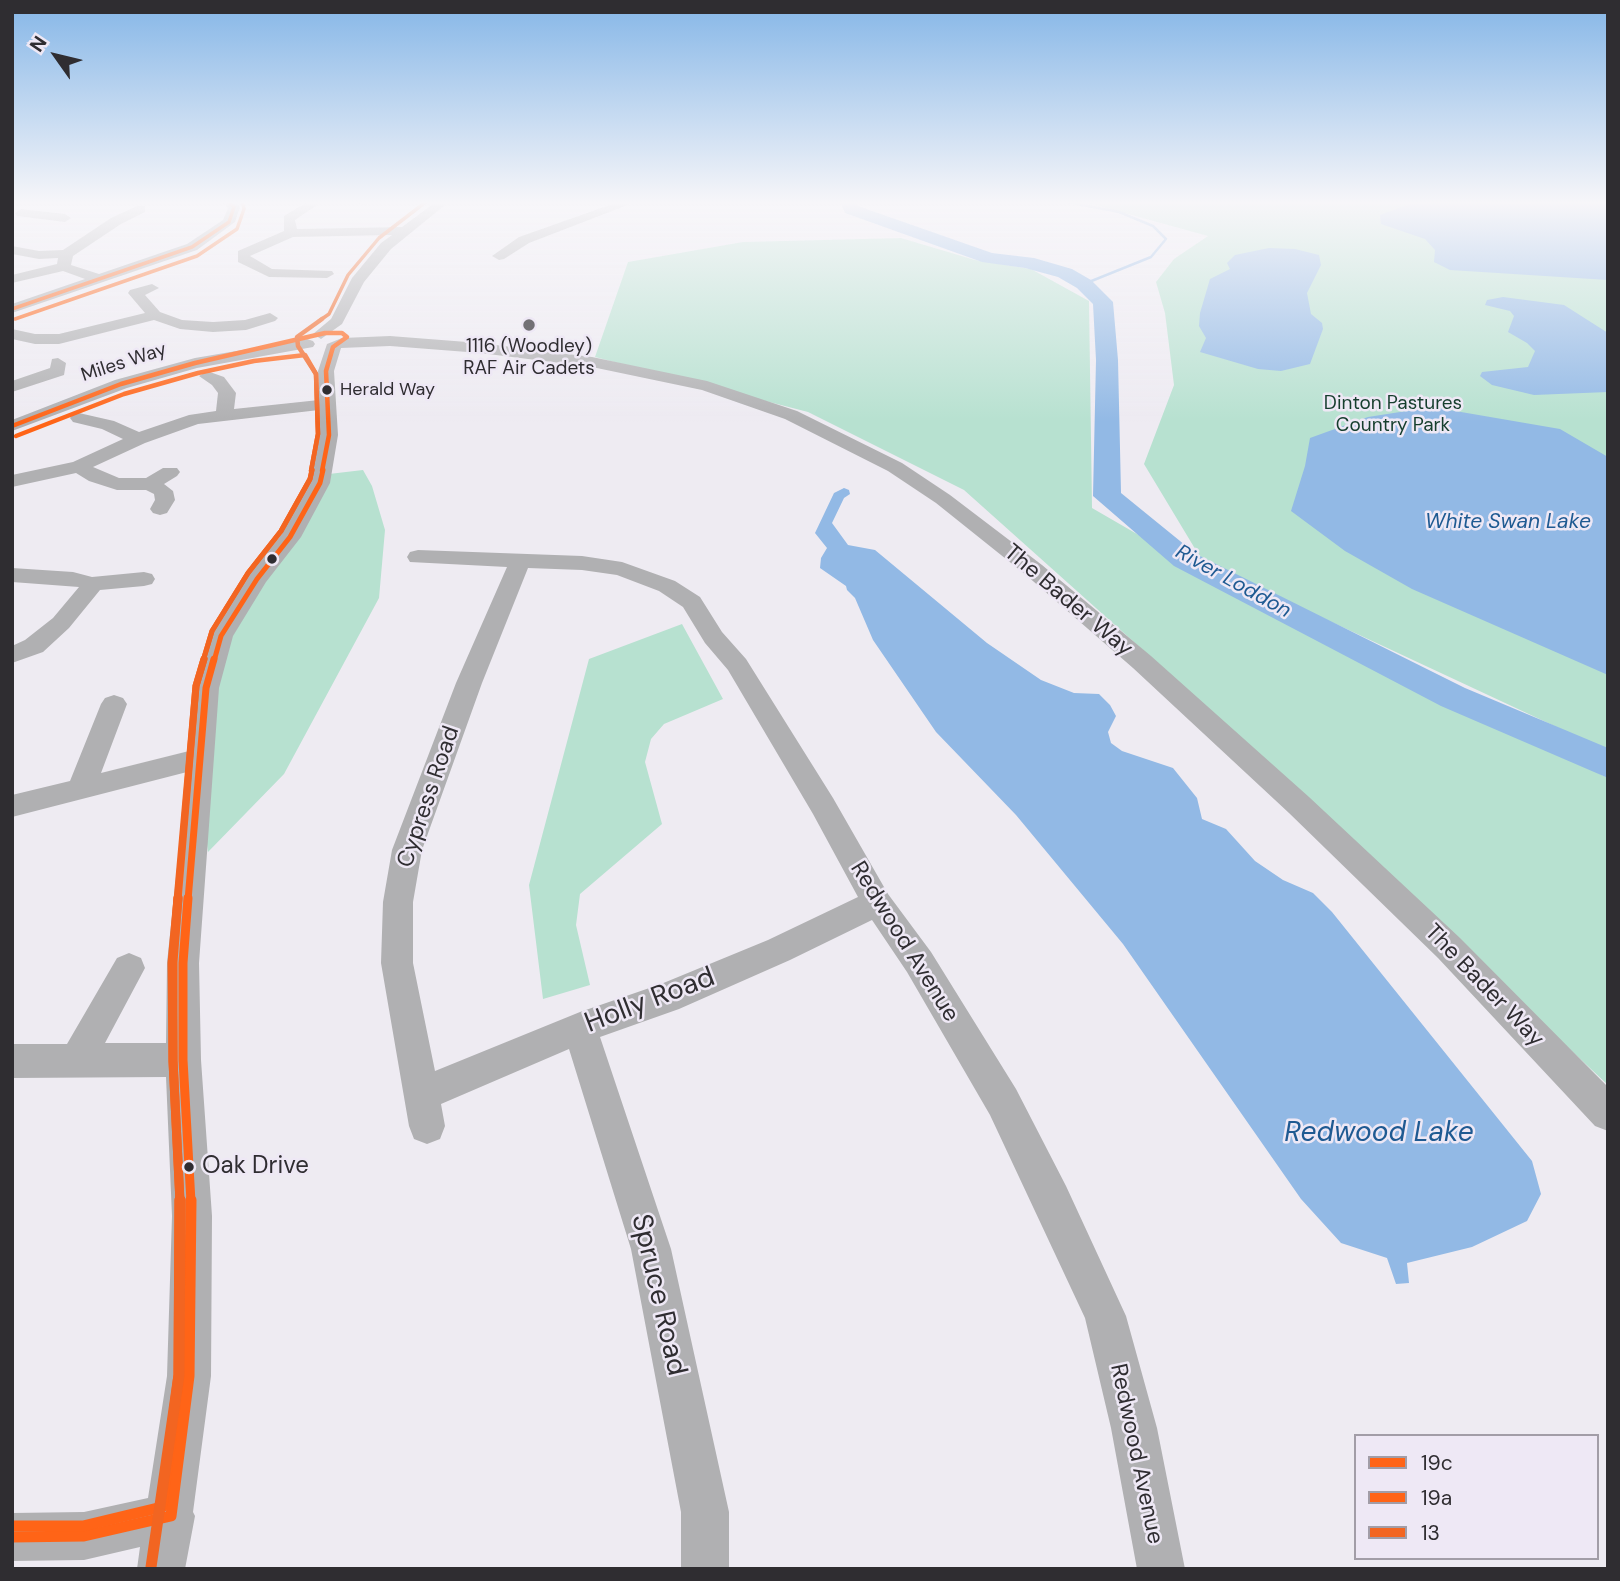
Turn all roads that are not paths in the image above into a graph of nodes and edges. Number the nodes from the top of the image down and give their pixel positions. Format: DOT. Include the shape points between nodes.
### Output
graph roads {
  1 [pos="91,275"];
  2 [pos="111,275"];
  3 [pos="363,275"];
  4 [pos="99,279"];
  5 [pos="152,288"];
  6 [pos="12,309"];
  7 [pos="155,315"];
  8 [pos="270,318"];
  9 [pos="12,334"];
  10 [pos="35,339"];
  11 [pos="327,344"];
  12 [pos="12,352"];
  13 [pos="62,369"];
  14 [pos="235,377"];
  15 [pos="12,387"];
  16 [pos="328,404"];
  17 [pos="223,415"];
  18 [pos="79,418"];
  19 [pos="12,426"];
  20 [pos="138,439"];
  21 [pos="79,467"];
  22 [pos="170,472"];
  23 [pos="12,481"];
  24 [pos="150,484"];
  25 [pos="160,509"];
  26 [pos="418,557"];
  27 [pos="520,561"];
  28 [pos="12,575"];
  29 [pos="144,579"];
  30 [pos="92,584"];
  31 [pos="12,655"];
  32 [pos="114,704"];
  33 [pos="202,758"];
  34 [pos="81,788"];
  35 [pos="12,806"];
  36 [pos="877,903"];
  37 [pos="129,968"];
  38 [pos="580,1028"];
  39 [pos="77,1059"];
  40 [pos="183,1060"];
  41 [pos="12,1061"];
  42 [pos="424,1110"];
  43 [pos="1608,1114"];
  44 [pos="171,1516"];
  45 [pos="12,1537"];
  46 [pos="161,1569"];
  47 [pos="705,1569"];
  48 [pos="1161,1569"];
  1 -- 4 [label="street"];
  2 -- 4 [label="street"];
  3 -- 11 [label="street"];
  4 -- 6 [label="street"];
  5 -- 7 [label="street" via="128,295"];
  7 -- 8 [label="street" via="212,328"];
  7 -- 10 [label="street" via="59,339"];
  9 -- 10 [label="street"];
  10 -- 12 [label="street"];
  11 -- 16 [label="street"];
  11 -- 19 [label="street, Miles Way" via="195,363 121,384"];
  11 -- 43 [label="street, The Bader Way" via="390,341 592,362 707,387 791,415 895,467 1034,570 1143,662 1449,948"];
  13 -- 15 [label="street"];
  14 -- 17 [label="street" via="212,379 227,393"];
  16 -- 17 [label="street"];
  16 -- 33 [label="street" via="329,435 320,483 290,537 221,636 213,658 206,688"];
  17 -- 20 [label="street"];
  18 -- 20 [label="street"];
  20 -- 21 [label="street"];
  21 -- 23 [label="street"];
  21 -- 24 [label="street" via="117,484"];
  22 -- 24 [label="street"];
  24 -- 25 [label="street" via="163,491"];
  26 -- 27 [label="street, Redwood Avenue"];
  27 -- 36 [label="street, Redwood Avenue" via="622,569 667,586 692,602 737,665"];
  27 -- 42 [label="street, Cypress Road" via="407,850 398,902 397,963"];
  28 -- 30 [label="street"];
  29 -- 30 [label="street"];
  30 -- 31 [label="street" via="61,623 34,646"];
  32 -- 34 [label="street"];
  33 -- 34 [label="street"];
  33 -- 40 [label="street" via="183,963"];
  34 -- 35 [label="street"];
  36 -- 38 [label="street, Holly Road" via="667,998"];
  36 -- 48 [label="street, Redwood Avenue" via="919,962 1003,1102 1105,1316 1134,1428"];
  37 -- 39 [label="street"];
  38 -- 42 [label="street, Holly Road"];
  38 -- 47 [label="street, Spruce Road" via="651,1249 705,1512"];
  39 -- 40 [label="street"];
  39 -- 41 [label="street"];
  40 -- 44 [label="street" via="192,1216 189,1376"];
  44 -- 45 [label="street" via="84,1536"];
  44 -- 46 [label="street"];
}
